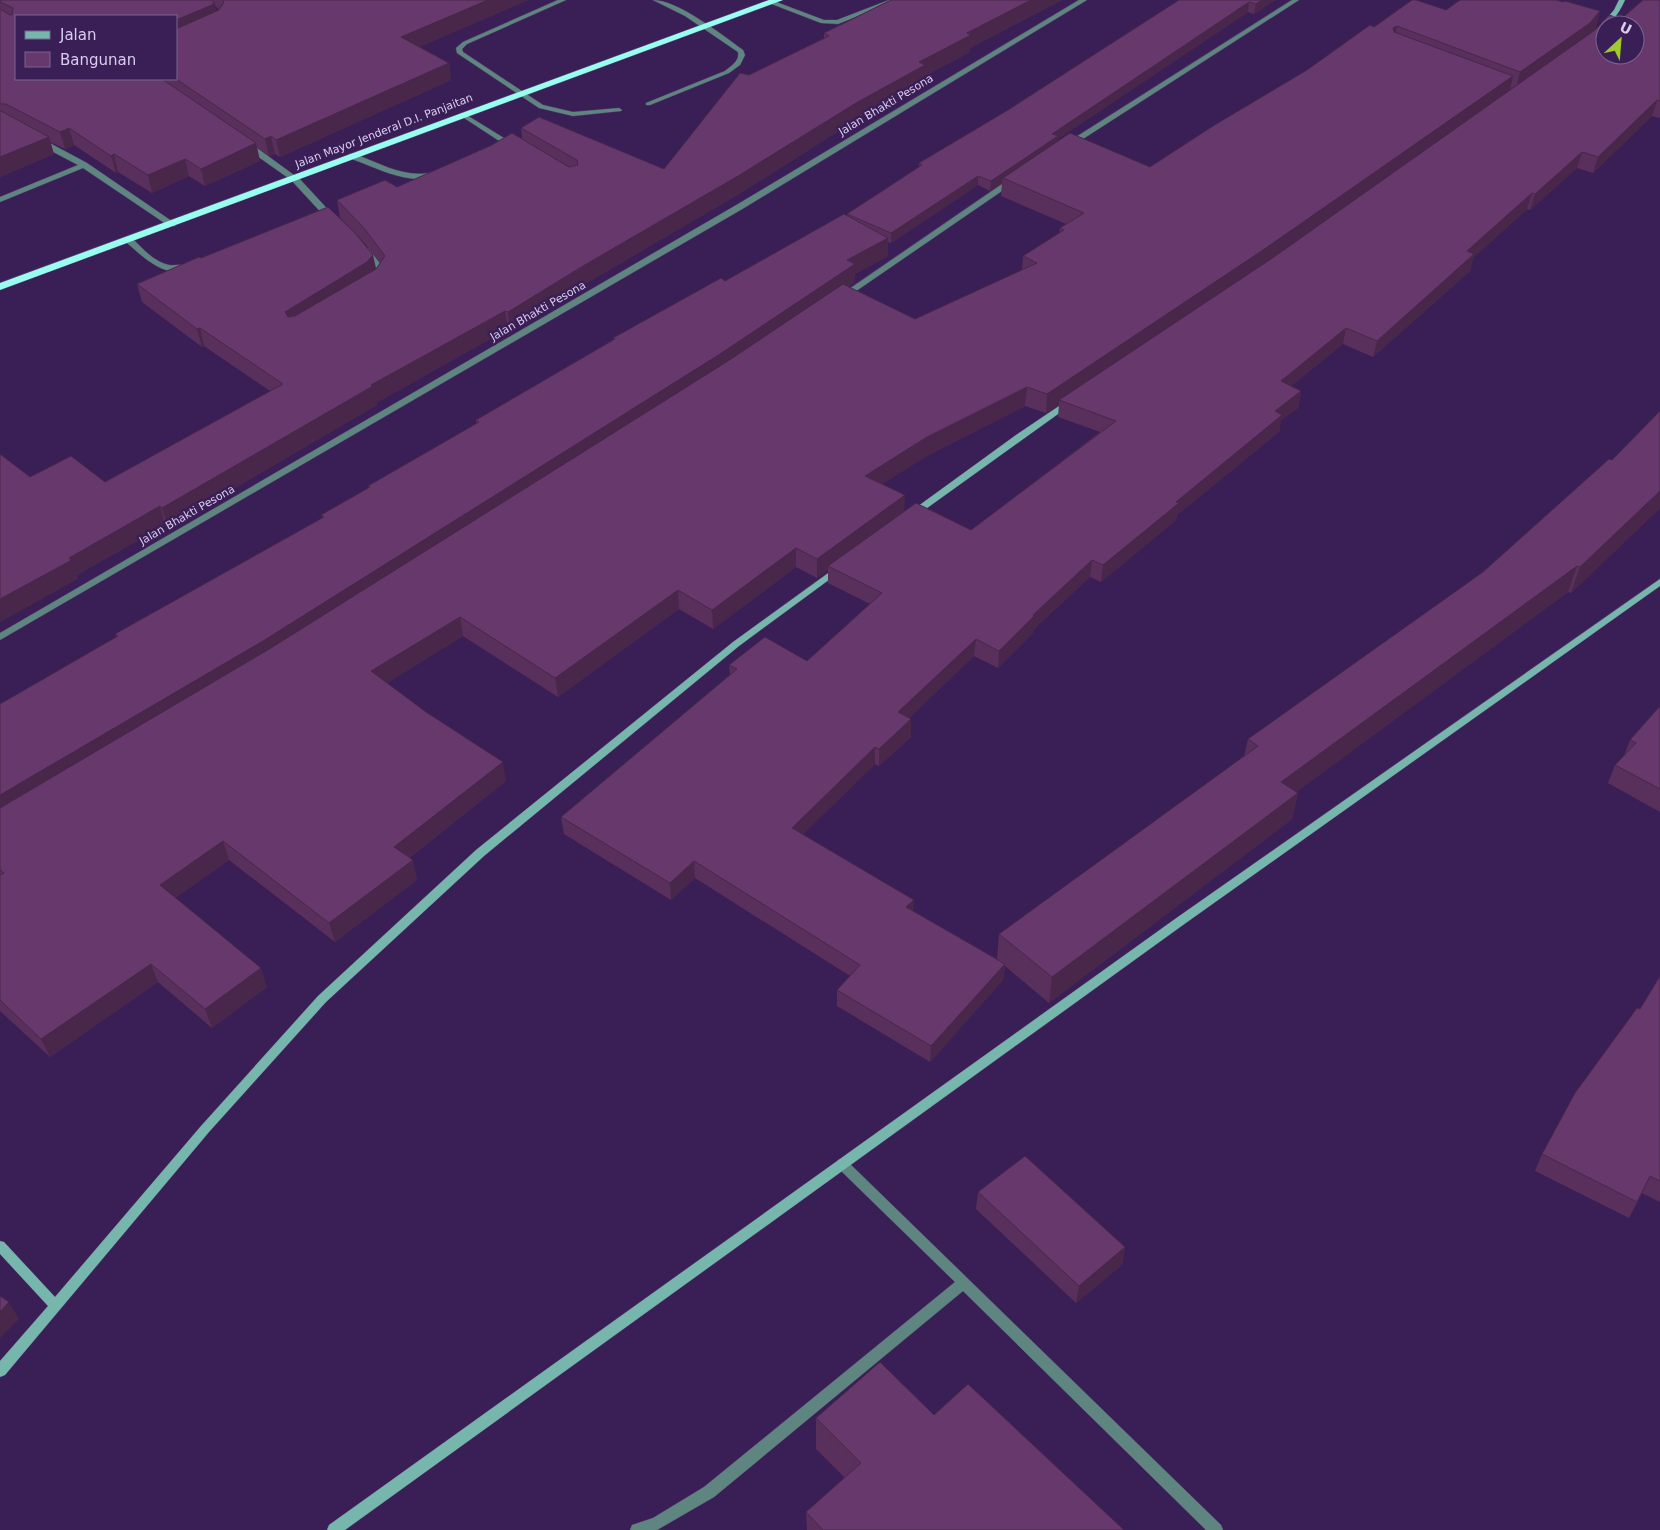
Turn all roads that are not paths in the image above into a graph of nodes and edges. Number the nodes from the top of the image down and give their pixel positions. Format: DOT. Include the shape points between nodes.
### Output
graph roads {
  1 [pos="563,0"];
  2 [pos="656,0"];
  3 [pos="895,0"];
  4 [pos="1084,0"];
  5 [pos="1296,0"];
  6 [pos="1622,0"];
  7 [pos="774,1"];
  8 [pos="1613,15"];
  9 [pos="703,27"];
  10 [pos="518,94"];
  11 [pos="648,104"];
  12 [pos="619,110"];
  13 [pos="463,115"];
  14 [pos="34,138"];
  15 [pos="239,139"];
  16 [pos="509,144"];
  17 [pos="500,148"];
  18 [pos="518,149"];
  19 [pos="1062,149"];
  20 [pos="352,156"];
  21 [pos="84,165"];
  22 [pos="446,169"];
  23 [pos="1021,176"];
  24 [pos="294,178"];
  25 [pos="0,200"];
  26 [pos="326,212"];
  27 [pos="317,216"];
  28 [pos="172,224"];
  29 [pos="339,225"];
  30 [pos="129,240"];
  31 [pos="358,243"];
  32 [pos="194,264"];
  33 [pos="376,284"];
  34 [pos="0,287"];
  35 [pos="832,304"];
  36 [pos="1076,398"];
  37 [pos="901,523"];
  38 [pos="846,563"];
  39 [pos="1660,582"];
  40 [pos="0,637"];
  41 [pos="842,1164"];
  42 [pos="0,1246"];
  43 [pos="963,1283"];
  44 [pos="55,1305"];
  45 [pos="0,1371"];
  46 [pos="334,1530"];
  47 [pos="637,1530"];
  48 [pos="1216,1530"];
  1 -- 10 [label="street" via="459,48 460,54"];
  2 -- 9 [label="street"];
  3 -- 7 [label="street" via="838,22 823,22"];
  4 -- 40 [label="street, Jalan Bhakti Pesona" via="741,206"];
  5 -- 19 [label="street"];
  6 -- 8 [label="street"];
  7 -- 9 [label="highway, Jalan Mayor Jenderal D.I. Panjaitan"];
  9 -- 10 [label="highway, Jalan Mayor Jenderal D.I. Panjaitan"];
  9 -- 11 [label="street" via="741,51 742,60 727,72"];
  10 -- 12 [label="street" via="541,108 563,113"];
  10 -- 13 [label="highway, Jalan Mayor Jenderal D.I. Panjaitan"];
  13 -- 16 [label="street"];
  13 -- 20 [label="highway, Jalan Mayor Jenderal D.I. Panjaitan"];
  14 -- 21 [label="street"];
  15 -- 24 [label="street"];
  16 -- 17 [label="street"];
  16 -- 18 [label="street"];
  20 -- 22 [label="street" via="416,177"];
  20 -- 24 [label="highway, Jalan Mayor Jenderal D.I. Panjaitan"];
  21 -- 25 [label="street"];
  21 -- 28 [label="street"];
  23 -- 35 [label="street"];
  24 -- 26 [label="street"];
  24 -- 28 [label="highway, Jalan Mayor Jenderal D.I. Panjaitan"];
  26 -- 27 [label="street"];
  26 -- 29 [label="street"];
  28 -- 30 [label="highway, Jalan Mayor Jenderal D.I. Panjaitan"];
  30 -- 32 [label="street" via="162,267"];
  30 -- 34 [label="highway, Jalan Mayor Jenderal D.I. Panjaitan"];
  31 -- 33 [label="street" via="383,273"];
  36 -- 37 [label="street"];
  38 -- 44 [label="street" via="736,644 480,852 322,999 204,1129"];
  39 -- 41 [label="street"];
  41 -- 43 [label="street"];
  41 -- 46 [label="street"];
  42 -- 44 [label="street"];
  43 -- 47 [label="street" via="709,1492 657,1523"];
  43 -- 48 [label="street"];
  44 -- 45 [label="street"];
}
